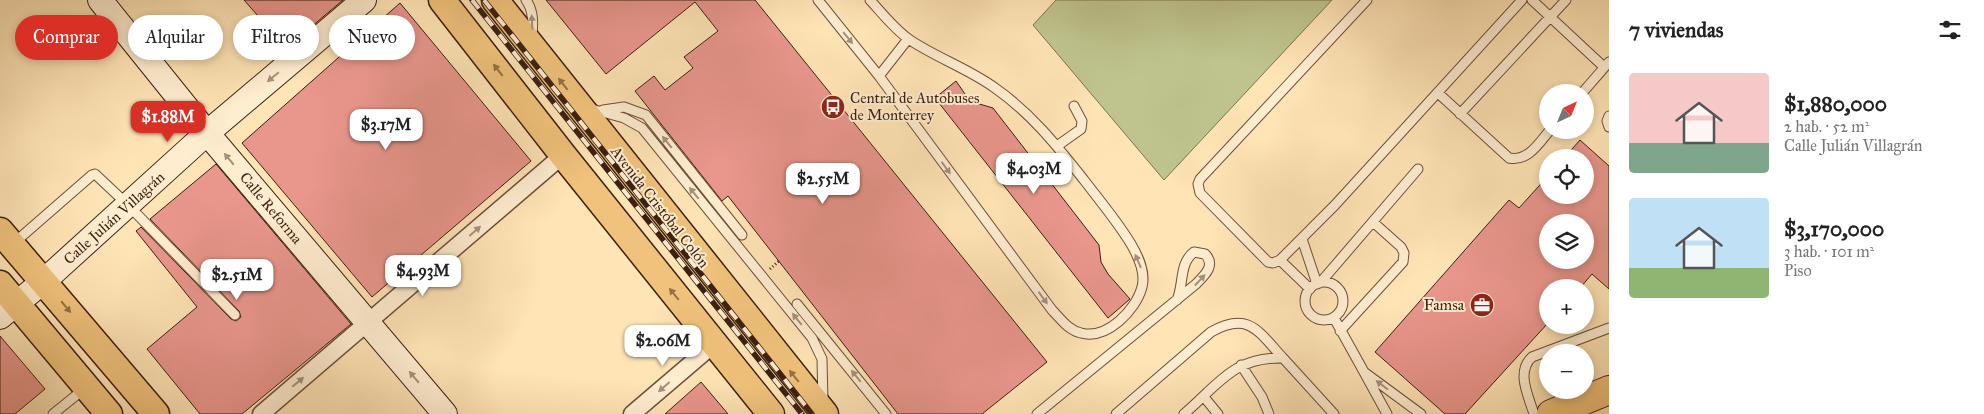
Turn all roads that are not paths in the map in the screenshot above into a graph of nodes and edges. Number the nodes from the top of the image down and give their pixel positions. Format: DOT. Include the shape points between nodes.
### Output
graph roads {
  1 [pos="100,0"];
  2 [pos="364,0"];
  3 [pos="442,0"];
  4 [pos="495,0"];
  5 [pos="526,0"];
  6 [pos="818,0"];
  7 [pos="870,0"];
  8 [pos="1367,0"];
  9 [pos="1522,0"];
  10 [pos="1532,0"];
  11 [pos="1566,0"];
  12 [pos="1550,17"];
  13 [pos="908,39"];
  14 [pos="532,45"];
  15 [pos="1607,65"];
  16 [pos="879,76"];
  17 [pos="1590,84"];
  18 [pos="1438,93"];
  19 [pos="1074,106"];
  20 [pos="590,108"];
  21 [pos="1460,114"];
  22 [pos="1609,116"];
  23 [pos="1609,127"];
  24 [pos="207,133"];
  25 [pos="1542,139"];
  26 [pos="1057,146"];
  27 [pos="563,155"];
  28 [pos="1418,169"];
  29 [pos="128,205"];
  30 [pos="1373,222"];
  31 [pos="742,235"];
  32 [pos="6,238"];
  33 [pos="1302,239"];
  34 [pos="1280,260"];
  35 [pos="44,281"];
  36 [pos="0,284"];
  37 [pos="1315,286"];
  38 [pos="1177,300"];
  39 [pos="797,304"];
  40 [pos="8,310"];
  41 [pos="235,315"];
  42 [pos="1334,318"];
  43 [pos="369,323"];
  44 [pos="1609,328"];
  45 [pos="1340,331"];
  46 [pos="714,344"];
  47 [pos="1283,358"];
  48 [pos="1241,365"];
  49 [pos="1364,372"];
  50 [pos="86,386"];
  51 [pos="1609,390"];
  52 [pos="1204,397"];
  53 [pos="824,413"];
  54 [pos="53,414"];
  55 [pos="109,414"];
  56 [pos="156,414"];
  57 [pos="261,414"];
  58 [pos="445,414"];
  59 [pos="632,414"];
  60 [pos="771,414"];
  61 [pos="886,414"];
  62 [pos="1037,414"];
  63 [pos="1116,414"];
  64 [pos="1184,414"];
  65 [pos="1218,414"];
  66 [pos="1269,414"];
  67 [pos="1334,414"];
  68 [pos="1387,414"];
  69 [pos="1421,414"];
  70 [pos="1534,414"];
  71 [pos="1551,414"];
  1 -- 24 [label="street, Calle Reforma"];
  2 -- 24 [label="street, Calle Julián Villagrán, one-way"];
  27 -- 3 [label="main road, one-way"];
  4 -- 14 [label="main road, Avenida Cristóbal Colón"];
  14 -- 5 [label="lane, one-way" via="533,19"];
  6 -- 16 [label="lane, one-way"];
  7 -- 13 [label="lane"];
  8 -- 34 [label="lane" via="1198,184 1200,193 1268,262"];
  9 -- 18 [label="lane"];
  10 -- 12 [label="lane"];
  11 -- 12 [label="lane"];
  12 -- 15 [label="lane"];
  12 -- 21 [label="lane"];
  13 -- 16 [label="lane"];
  13 -- 26 [label="lane" via="994,87 1020,106"];
  20 -- 14 [label="main road, Avenida Cristóbal Colón, one-way"];
  15 -- 17 [label="lane"];
  16 -- 26 [label="lane, one-way" via="1052,310 1068,327 1082,334 1098,333 1125,316 1142,286 1142,267 1111,214"];
  18 -- 21 [label="lane"];
  18 -- 33 [label="lane"];
  19 -- 26 [label="lane" via="1082,121 1080,129"];
  31 -- 20 [label="lane, one-way" via="646,116 624,107"];
  53 -- 20 [label="main road, Avenida Cristóbal Colón, one-way"];
  53 -- 20 [label="lane, one-way" via="822,359 812,338 642,128 624,118"];
  21 -- 25 [label="lane" via="1509,158 1523,158"];
  22 -- 23 [label="lane"];
  24 -- 29 [label="street, Calle Julián Villagrán"];
  43 -- 24 [label="street, Calle Reforma, one-way"];
  43 -- 27 [label="street, one-way"];
  46 -- 27 [label="main road, one-way"];
  28 -- 30 [label="lane"];
  29 -- 32 [label="lane" via="97,175 92,175"];
  29 -- 35 [label="street, Calle Julián Villagrán"];
  29 -- 41 [label="lane"];
  30 -- 37 [label="lane"];
  30 -- 45 [label="lane" via="1401,248 1404,253 1402,262"];
  32 -- 35 [label="main road"];
  33 -- 34 [label="lane"];
  33 -- 37 [label="lane"];
  34 -- 37 [label="lane"];
  35 -- 40 [label="street, Calle Julián Villagrán"];
  35 -- 56 [label="main road, one-way"];
  36 -- 40 [label="main road"];
  37 -- 42 [label="lane" via="1332,284 1340,292 1343,304"];
  37 -- 42 [label="lane" via="1305,301 1310,314 1321,320"];
  38 -- 38 [label="lane, one-way" via="1206,273 1210,264 1205,254 1194,252 1187,258"];
  38 -- 62 [label="lane"];
  61 -- 39 [label="lane, one-way"];
  40 -- 50 [label="main road"];
  42 -- 45 [label="lane"];
  57 -- 43 [label="street, one-way"];
  58 -- 43 [label="street, Calle Reforma, one-way"];
  44 -- 70 [label="lane" via="1532,356 1526,362 1523,372"];
  45 -- 49 [label="lane"];
  46 -- 59 [label="street, one-way"];
  46 -- 60 [label="main road"];
  47 -- 48 [label="lane" via="1268,357"];
  47 -- 63 [label="lane" via="1252,326 1235,322 1224,325 1211,332"];
  47 -- 67 [label="lane"];
  48 -- 52 [label="lane" via="1222,378"];
  48 -- 66 [label="lane"];
  49 -- 68 [label="lane"];
  69 -- 49 [label="lane, one-way"];
  50 -- 54 [label="lane"];
  50 -- 55 [label="main road"];
  51 -- 71 [label="highway"];
  52 -- 64 [label="lane"];
  52 -- 65 [label="lane"];
}
